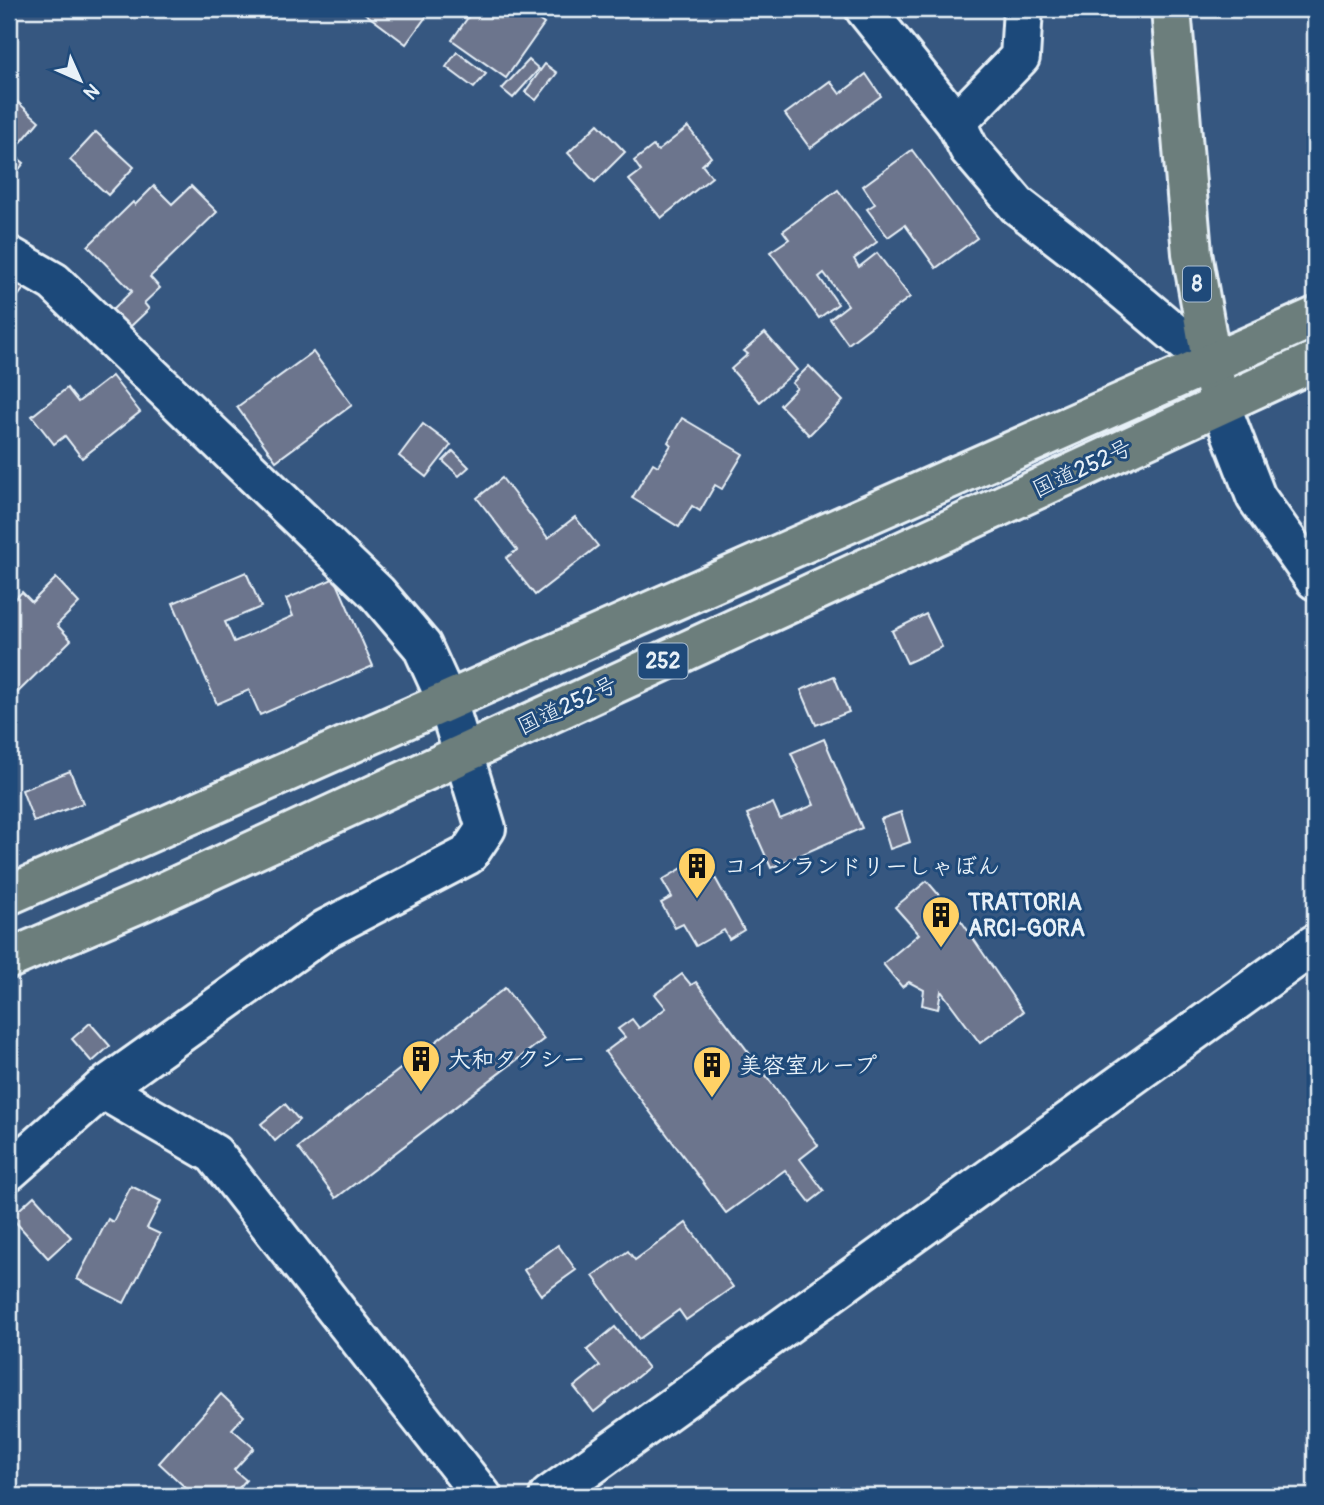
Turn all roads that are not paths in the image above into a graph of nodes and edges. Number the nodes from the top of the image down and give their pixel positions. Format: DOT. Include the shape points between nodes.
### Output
graph roads {
  1 [pos="865,9"];
  2 [pos="1023,9"];
  3 [pos="1171,9"];
  4 [pos="1188,9"];
  5 [pos="956,122"];
  6 [pos="1184,162"];
  7 [pos="9,256"];
  8 [pos="1315,317"];
  9 [pos="1315,361"];
  10 [pos="1210,363"];
  11 [pos="1220,404"];
  12 [pos="1315,580"];
  13 [pos="447,701"];
  14 [pos="464,753"];
  15 [pos="9,895"];
  16 [pos="1315,944"];
  17 [pos="9,959"];
  18 [pos="102,1089"];
  19 [pos="9,1171"];
  20 [pos="482,1496"];
  21 [pos="549,1496"];
  1 -- 5 [label="street"];
  2 -- 5 [label="street" via="1020,57"];
  3 -- 6 [label="highway, 8"];
  4 -- 6 [label="highway, 8"];
  5 -- 10 [label="street" via="969,149 1017,205"];
  6 -- 10 [label="highway, 8" via="1192,253"];
  7 -- 13 [label="street" via="54,282 377,593 422,646"];
  8 -- 10 [label="highway, 国道252号 / 252"];
  9 -- 11 [label="highway, 国道252号 / 252"];
  10 -- 11 [label="highway, 8"];
  10 -- 13 [label="highway, 国道252号 / 252"];
  11 -- 12 [label="street" via="1256,497"];
  11 -- 14 [label="highway, 国道252号 / 252"];
  13 -- 14 [label="street"];
  13 -- 15 [label="highway, 国道252号 / 252"];
  14 -- 17 [label="highway, 国道252号 / 252"];
  14 -- 18 [label="street" via="485,828 468,855 326,929"];
  16 -- 21 [label="street"];
  18 -- 19 [label="street"];
  18 -- 20 [label="street" via="214,1154"];
}
